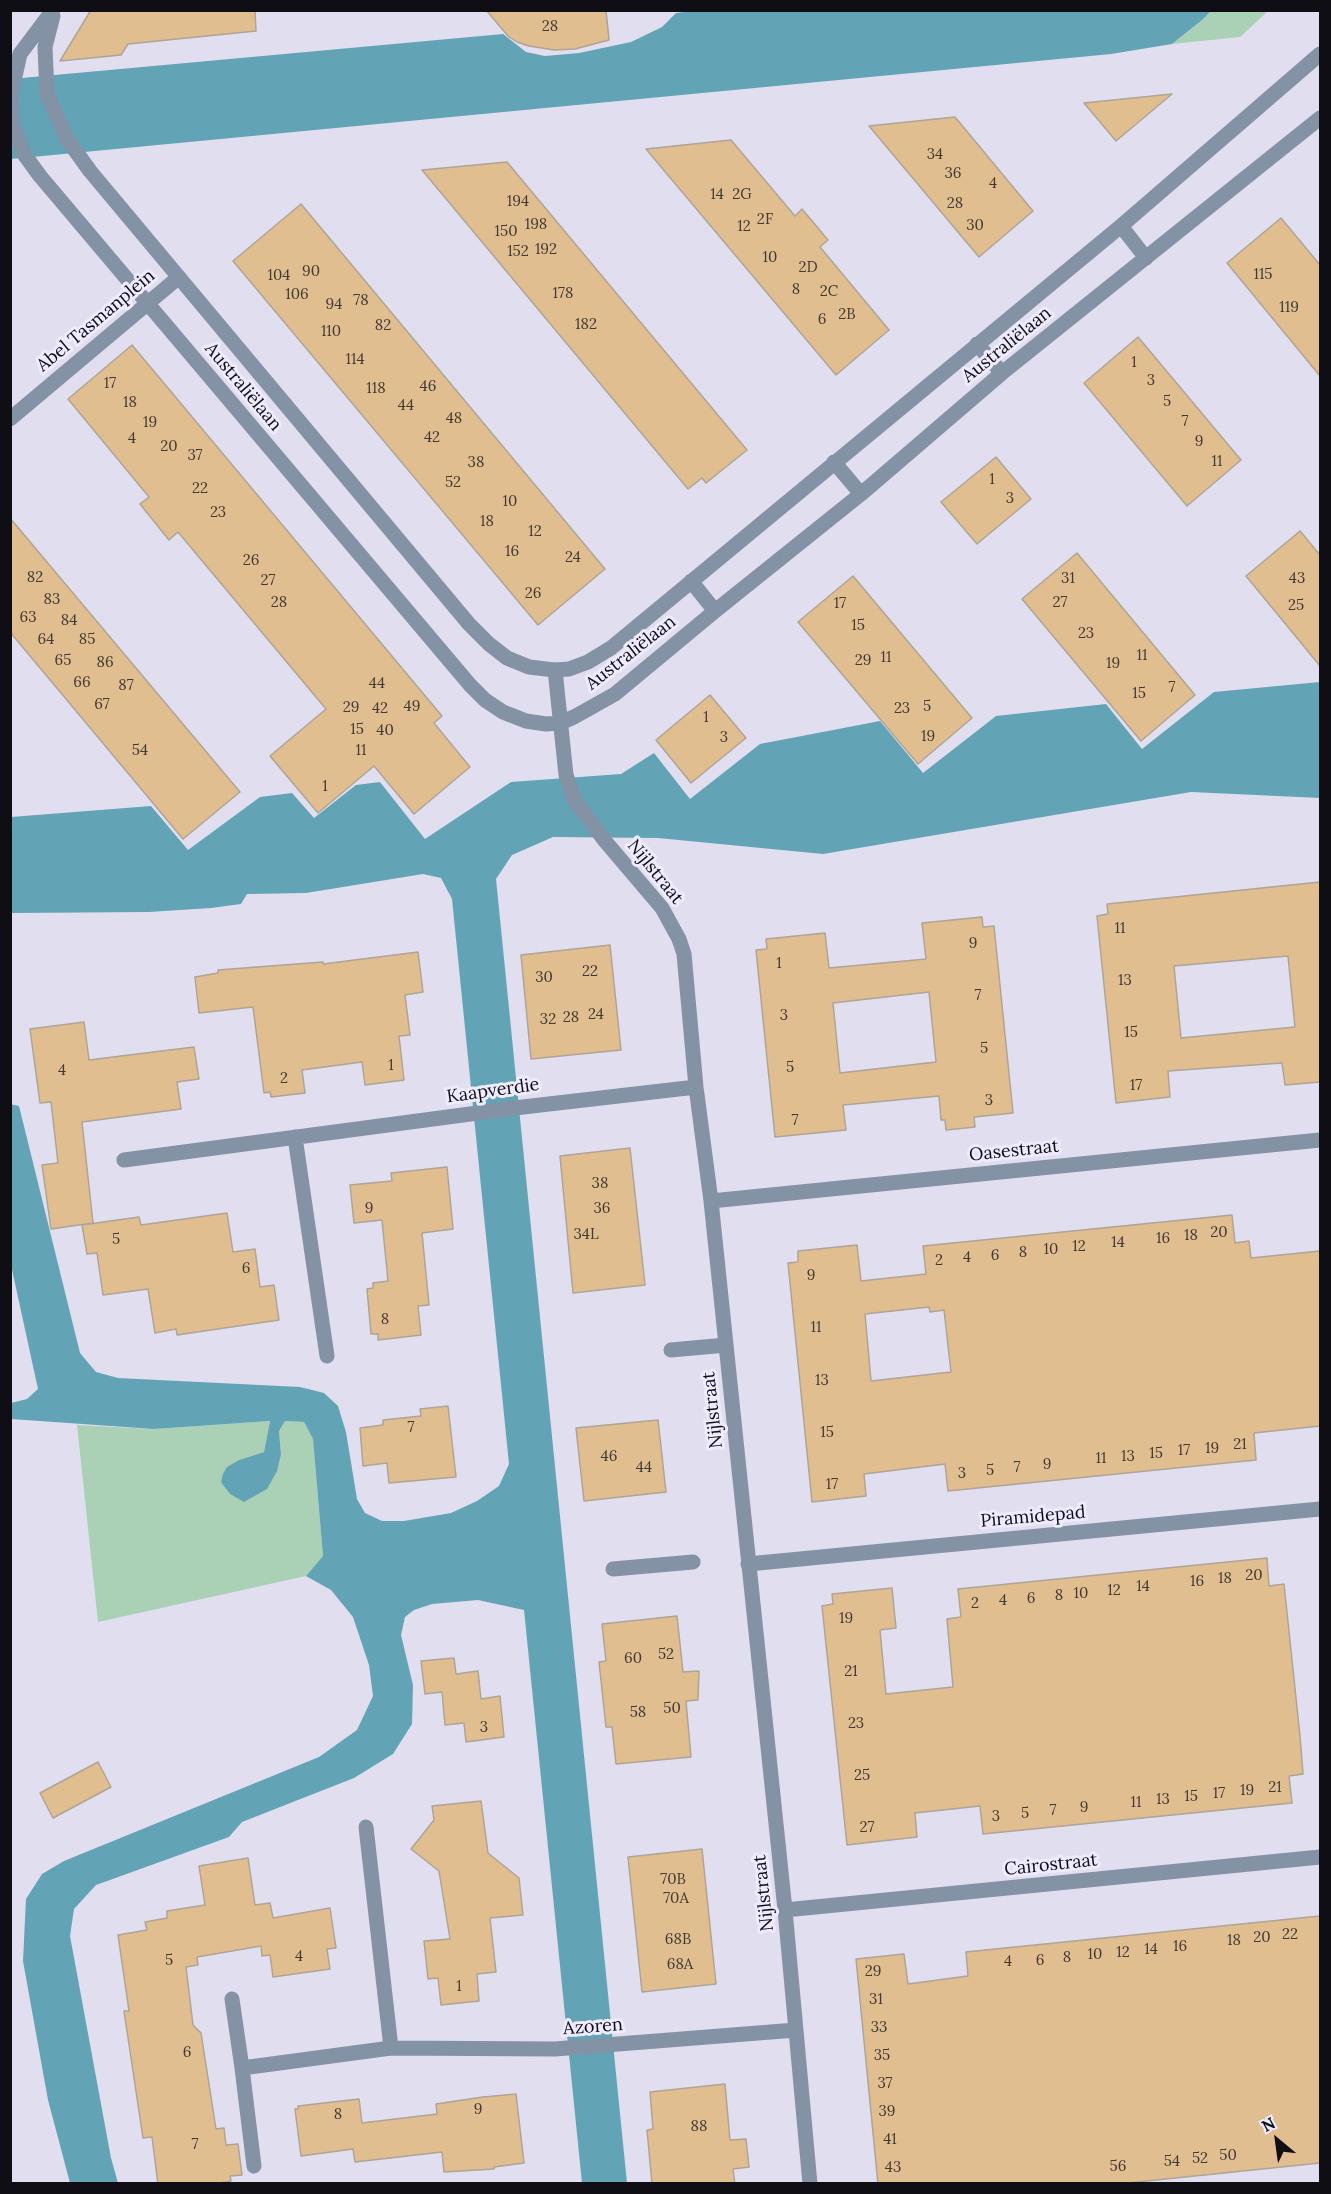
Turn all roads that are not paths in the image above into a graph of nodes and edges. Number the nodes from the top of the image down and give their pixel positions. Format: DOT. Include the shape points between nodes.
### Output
graph roads {
  1 [pos="54,10"];
  2 [pos="1320,54"];
  3 [pos="1320,118"];
  4 [pos="1121,226"];
  5 [pos="1146,258"];
  6 [pos="179,277"];
  7 [pos="147,304"];
  8 [pos="977,344"];
  9 [pos="1002,373"];
  10 [pos="10,419"];
  11 [pos="834,462"];
  12 [pos="861,494"];
  13 [pos="691,581"];
  14 [pos="715,611"];
  15 [pos="555,670"];
  16 [pos="560,723"];
  17 [pos="696,1087"];
  18 [pos="295,1137"];
  19 [pos="1320,1140"];
  20 [pos="124,1160"];
  21 [pos="711,1202"];
  22 [pos="726,1345"];
  23 [pos="671,1350"];
  24 [pos="327,1356"];
  25 [pos="1320,1509"];
  26 [pos="693,1562"];
  27 [pos="748,1564"];
  28 [pos="613,1569"];
  29 [pos="366,1827"];
  30 [pos="1320,1857"];
  31 [pos="786,1910"];
  32 [pos="232,1999"];
  33 [pos="796,2030"];
  34 [pos="391,2048"];
  35 [pos="242,2068"];
  36 [pos="254,2166"];
  37 [pos="810,2184"];
  1 -- 6 [label="street, Australiëlaan" via="45,47 47,94 67,139"];
  1 -- 7 [label="street, Australiëlaan" via="20,54 11,94 12,122 24,154 40,176"];
  2 -- 4 [label="street, Australiëlaan"];
  3 -- 5 [label="street, Australiëlaan"];
  4 -- 5 [label="street"];
  4 -- 8 [label="street, Australiëlaan"];
  5 -- 9 [label="street, Australiëlaan"];
  6 -- 7 [label="street, Abel Tasmanplein"];
  6 -- 15 [label="street, Australiëlaan" via="489,644 507,658 529,667"];
  7 -- 10 [label="street, Abel Tasmanplein"];
  7 -- 16 [label="street, Australiëlaan" via="477,692 503,712 526,721"];
  8 -- 9 [label="street"];
  8 -- 11 [label="street, Australiëlaan"];
  9 -- 12 [label="street, Australiëlaan"];
  11 -- 12 [label="street"];
  11 -- 13 [label="street, Australiëlaan"];
  12 -- 14 [label="street, Australiëlaan"];
  13 -- 14 [label="street"];
  13 -- 15 [label="street, Australiëlaan" via="611,648 588,662"];
  14 -- 16 [label="street, Australiëlaan" via="615,694"];
  15 -- 16 [label="street, Nijlstraat"];
  16 -- 17 [label="street, Nijlstraat" via="566,775 575,801 662,908 680,939"];
  17 -- 18 [label="street, Kaapverdie"];
  17 -- 21 [label="street, Nijlstraat"];
  18 -- 20 [label="street, Kaapverdie"];
  18 -- 24 [label="street"];
  19 -- 21 [label="street, Oasestraat"];
  21 -- 22 [label="street, Nijlstraat"];
  22 -- 23 [label="street"];
  22 -- 27 [label="street, Nijlstraat"];
  25 -- 27 [label="street, Piramidepad"];
  26 -- 28 [label="street"];
  27 -- 31 [label="street, Nijlstraat"];
  29 -- 34 [label="street"];
  30 -- 31 [label="street, Cairostraat"];
  31 -- 33 [label="street, Nijlstraat"];
  32 -- 35 [label="street"];
  33 -- 34 [label="street, Azoren" via="555,2049"];
  33 -- 37 [label="street, Nijlstraat"];
  34 -- 35 [label="street, Azoren"];
  35 -- 36 [label="street"];
}
